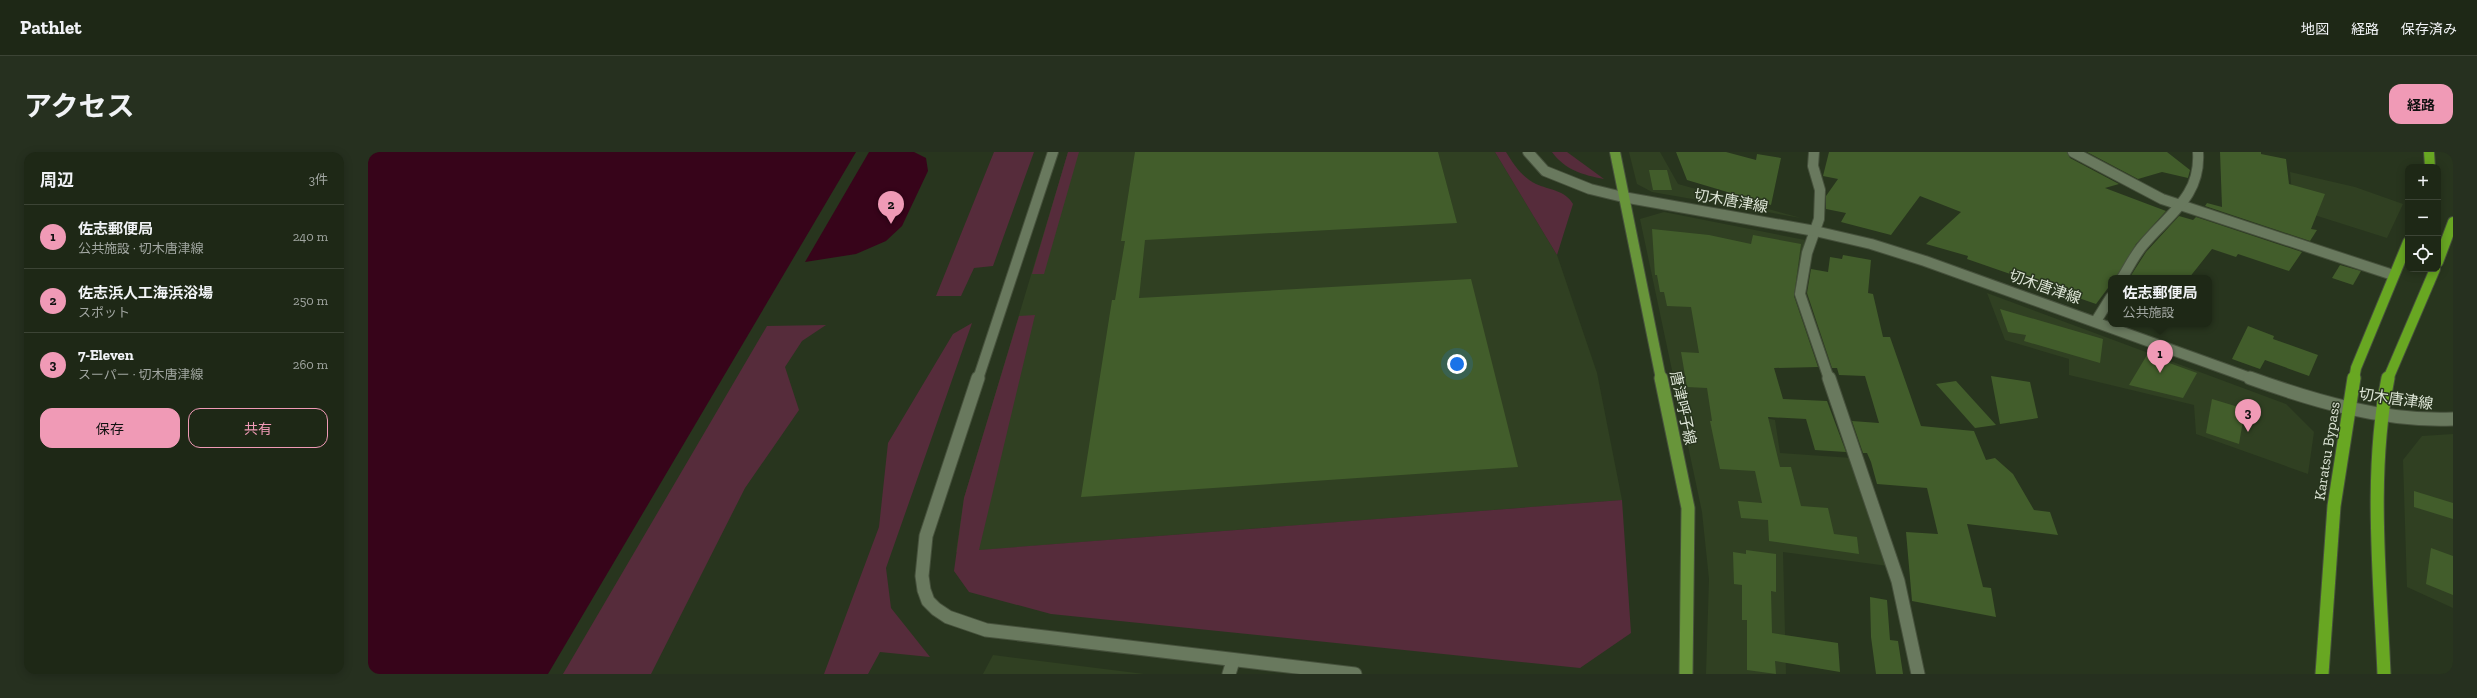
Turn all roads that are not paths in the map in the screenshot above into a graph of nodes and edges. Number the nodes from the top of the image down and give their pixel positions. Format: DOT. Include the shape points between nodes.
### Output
graph roads {
  1 [pos="1053,152"];
  2 [pos="1528,152"];
  3 [pos="1615,152"];
  4 [pos="1814,152"];
  5 [pos="2073,152"];
  6 [pos="2198,152"];
  7 [pos="2429,152"];
  8 [pos="2430,164"];
  9 [pos="1623,197"];
  10 [pos="2181,206"];
  11 [pos="2453,222"];
  12 [pos="1815,231"];
  13 [pos="2405,249"];
  14 [pos="2441,254"];
  15 [pos="2434,272"];
  16 [pos="2124,275"];
  17 [pos="2393,275"];
  18 [pos="2108,302"];
  19 [pos="2096,321"];
  20 [pos="2108,326"];
  21 [pos="2112,327"];
  22 [pos="2350,408"];
  23 [pos="2381,413"];
  24 [pos="2453,419"];
  25 [pos="1231,667"];
  26 [pos="1355,674"];
  27 [pos="1686,674"];
  28 [pos="1918,674"];
  29 [pos="2322,674"];
  30 [pos="2384,674"];
  1 -- 25 [label="street" via="926,536 921,573 923,592 936,610 955,621 986,630"];
  2 -- 9 [label="street, 切木唐津線" via="1545,171 1566,181"];
  3 -- 9 [label="main road, 唐津呼子線"];
  4 -- 12 [label="street" via="1813,166 1820,190 1819,219"];
  5 -- 10 [label="street" via="2127,182"];
  6 -- 10 [label="street" via="2198,172"];
  7 -- 8 [label="highway"];
  9 -- 12 [label="street, 切木唐津線"];
  9 -- 27 [label="main road, 唐津呼子線" via="1688,508"];
  10 -- 16 [label="street" via="2142,246"];
  10 -- 17 [label="street"];
  11 -- 14 [label="highway"];
  12 -- 19 [label="street, 切木唐津線" via="1872,244"];
  12 -- 28 [label="street" via="1807,252 1800,294 1898,581"];
  13 -- 17 [label="highway, Karatsu Bypass"];
  15 -- 23 [label="highway" via="2388,377"];
  17 -- 22 [label="highway, Karatsu Bypass" via="2356,368"];
  18 -- 19 [label="street"];
  19 -- 20 [label="street, 切木唐津線"];
  21 -- 22 [label="street, 切木唐津線" via="2276,389"];
  22 -- 23 [label="street, 切木唐津線"];
  22 -- 29 [label="highway, Karatsu Bypass" via="2334,506"];
  23 -- 24 [label="street, 切木唐津線" via="2434,420"];
  23 -- 30 [label="highway" via="2378,520"];
  25 -- 26 [label="street"];
}
